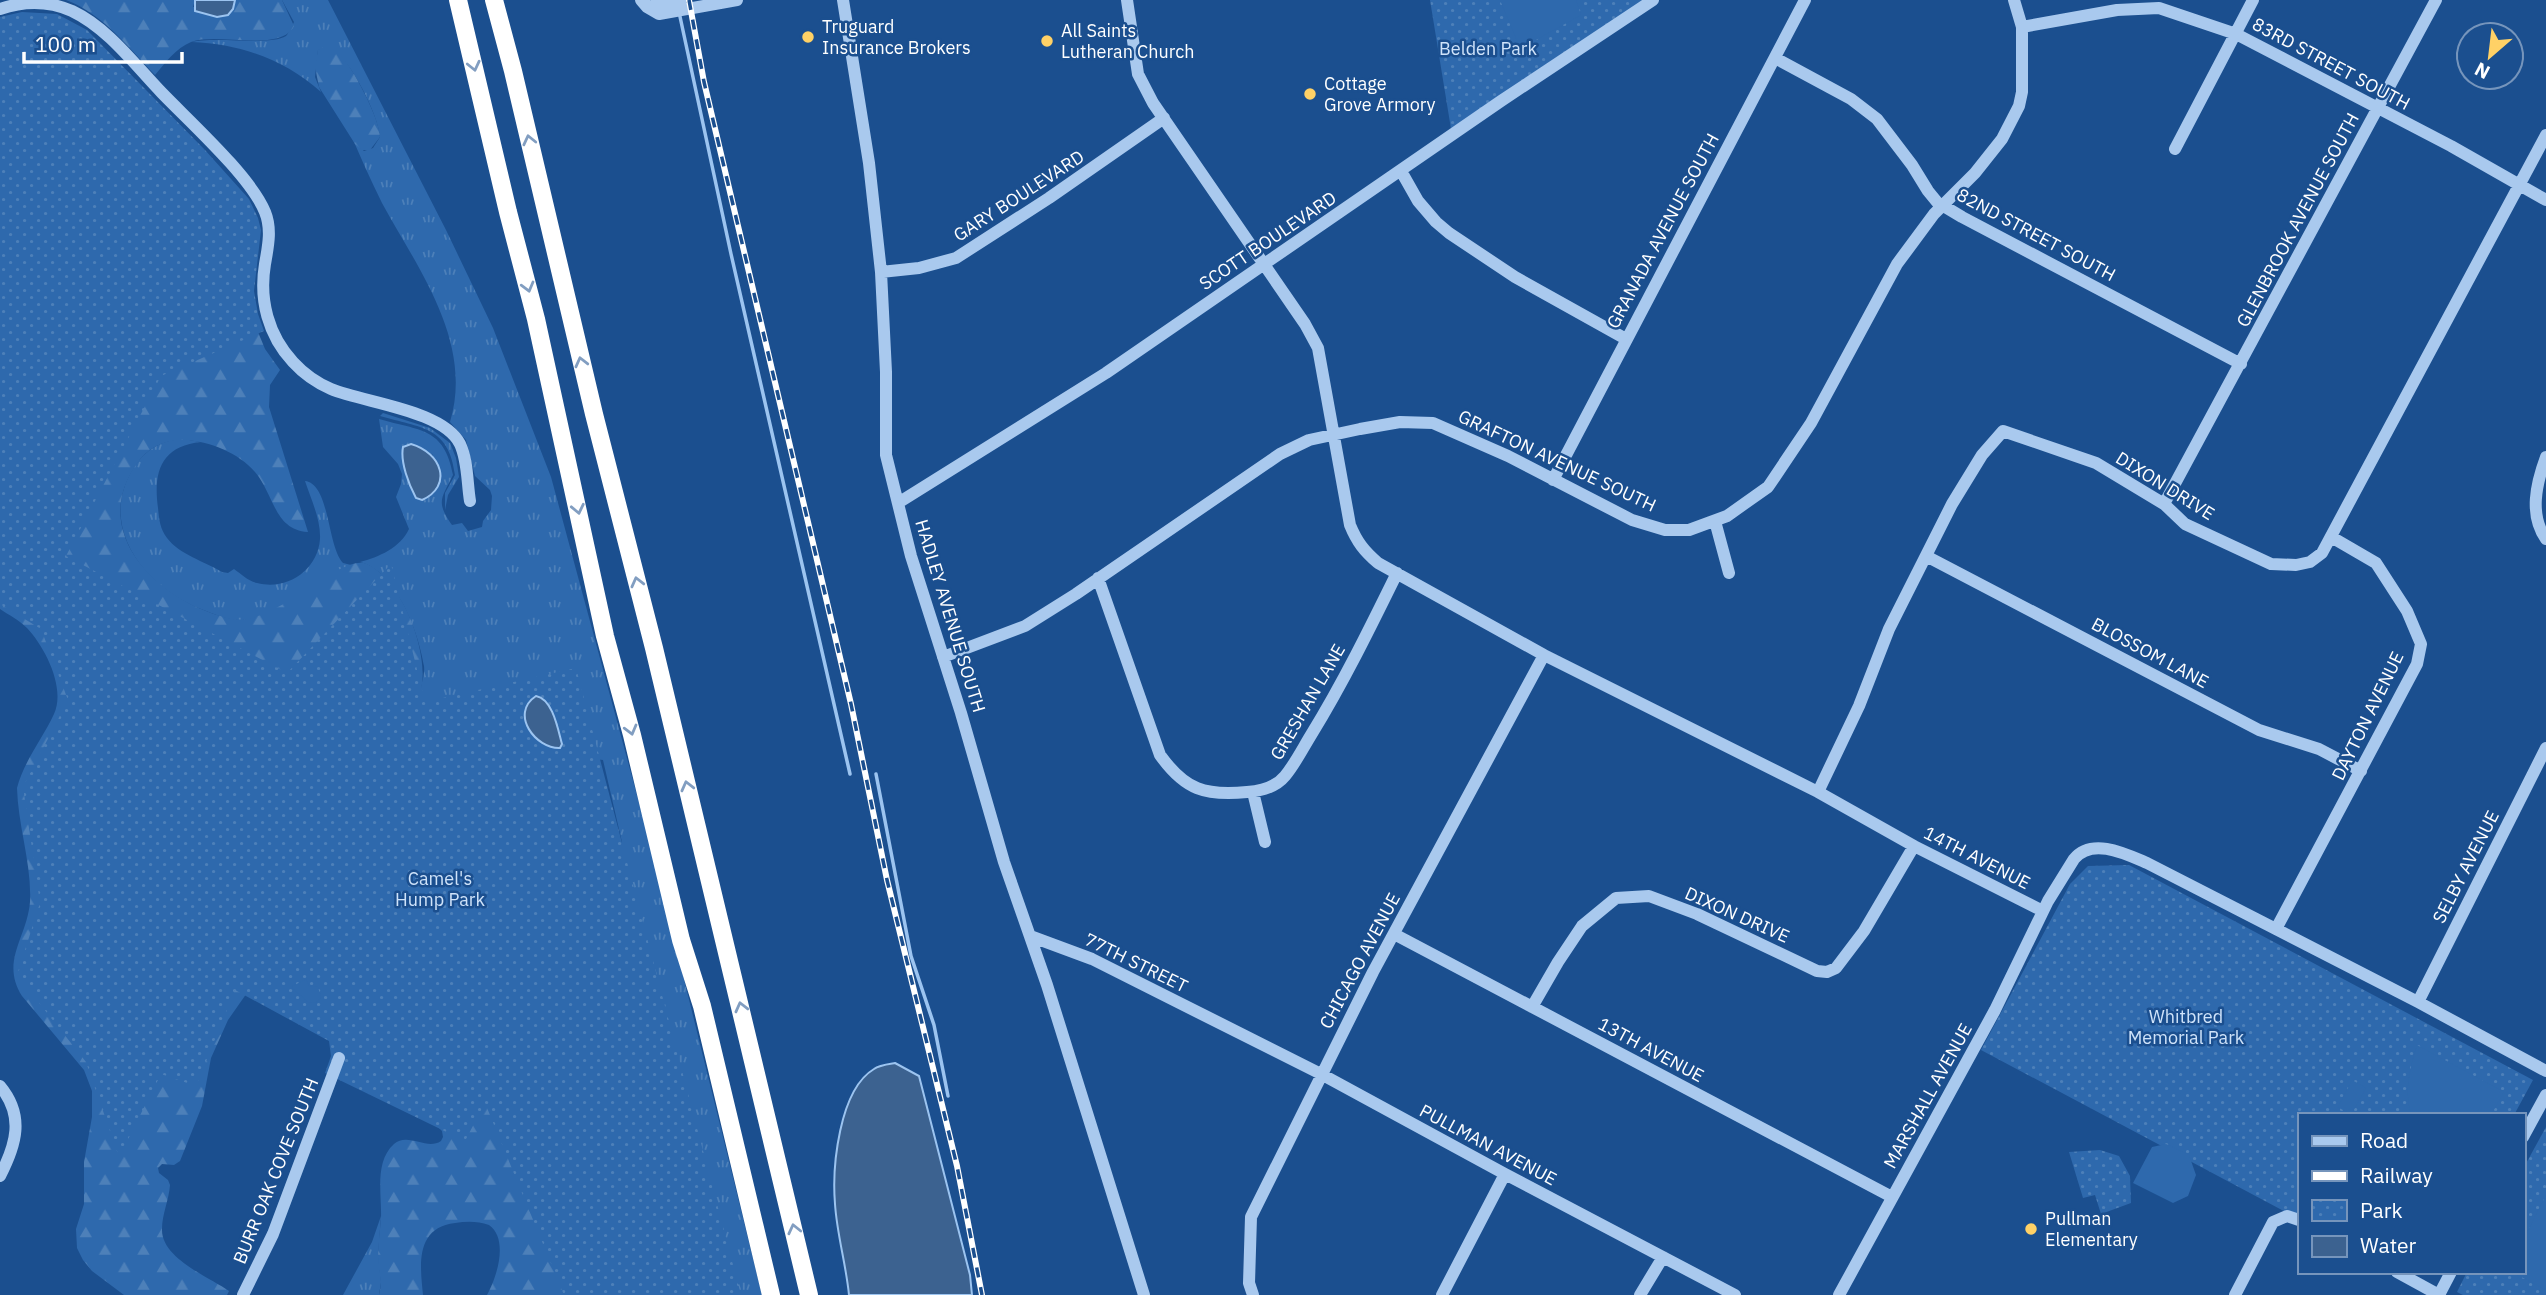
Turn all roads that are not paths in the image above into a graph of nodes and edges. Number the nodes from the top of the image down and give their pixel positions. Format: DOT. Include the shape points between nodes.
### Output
graph roads {
  1 [pos="458,0"];
  2 [pos="494,0"];
  3 [pos="681,0"];
  4 [pos="737,0"];
  5 [pos="843,0"];
  6 [pos="1127,0"];
  7 [pos="1653,0"];
  8 [pos="1805,0"];
  9 [pos="2014,0"];
  10 [pos="2253,0"];
  11 [pos="2436,0"];
  12 [pos="644,4"];
  13 [pos="0,9"];
  14 [pos="2022,27"];
  15 [pos="2235,34"];
  16 [pos="1775,58"];
  17 [pos="2377,109"];
  18 [pos="1164,118"];
  19 [pos="2546,135"];
  20 [pos="2175,149"];
  21 [pos="1401,171"];
  22 [pos="2520,185"];
  23 [pos="2546,200"];
  24 [pos="1943,205"];
  25 [pos="1264,265"];
  26 [pos="881,272"];
  27 [pos="1626,339"];
  28 [pos="2241,364"];
  29 [pos="1334,434"];
  30 [pos="2546,457"];
  31 [pos="1553,480"];
  32 [pos="470,501"];
  33 [pos="898,503"];
  34 [pos="2164,504"];
  35 [pos="1715,521"];
  36 [pos="2333,538"];
  37 [pos="2546,540"];
  38 [pos="1926,556"];
  39 [pos="1397,573"];
  40 [pos="1729,573"];
  41 [pos="1098,578"];
  42 [pos="1544,655"];
  43 [pos="943,657"];
  44 [pos="2546,748"];
  45 [pos="2361,771"];
  46 [pos="1253,792"];
  47 [pos="1818,792"];
  48 [pos="1265,842"];
  49 [pos="1914,846"];
  50 [pos="2043,911"];
  51 [pos="2276,929"];
  52 [pos="1394,934"];
  53 [pos="1030,936"];
  54 [pos="2418,1002"];
  55 [pos="1532,1007"];
  56 [pos="1224,1027"];
  57 [pos="339,1058"];
  58 [pos="2546,1071"];
  59 [pos="1321,1074"];
  60 [pos="0,1086"];
  61 [pos="2546,1095"];
  62 [pos="2525,1133"];
  63 [pos="1505,1174"];
  64 [pos="0,1176"];
  65 [pos="1892,1197"];
  66 [pos="2298,1220"];
  67 [pos="1663,1257"];
  68 [pos="2401,1274"];
  69 [pos="2450,1274"];
  70 [pos="243,1295"];
  71 [pos="771,1295"];
  72 [pos="809,1295"];
  73 [pos="1144,1295"];
  74 [pos="1253,1295"];
  75 [pos="1442,1295"];
  76 [pos="1640,1295"];
  77 [pos="1735,1295"];
  78 [pos="1839,1295"];
  79 [pos="2235,1295"];
  80 [pos="2439,1295"];
  1 -- 71 [label="highway, one-way" via="537,319 605,636 681,940 702,1006"];
  72 -- 2 [label="highway, one-way"];
  3 -- 12 [label="street"];
  4 -- 12 [label="street" via="659,14"];
  5 -- 26 [label="street, HADLEY AVENUE SOUTH"];
  6 -- 18 [label="street, 14TH AVENUE" via="1138,74"];
  7 -- 21 [label="street, SCOTT BOULEVARD"];
  8 -- 16 [label="street, GRANADA AVENUE SOUTH"];
  9 -- 14 [label="street, GRAFTON AVENUE SOUTH"];
  10 -- 15 [label="street"];
  11 -- 17 [label="street, GLENBROOK AVENUE SOUTH"];
  13 -- 32 [label="street" via="41,3 85,18 212,144 255,194 266,215 269,235 263,301 284,352 324,386 429,419 448,430 462,451"];
  14 -- 15 [label="street, 83RD STREET SOUTH" via="2117,10 2159,8"];
  14 -- 24 [label="street, GRAFTON AVENUE SOUTH" via="2024,60 2018,106 1994,150"];
  15 -- 17 [label="street, 83RD STREET SOUTH"];
  15 -- 20 [label="street"];
  16 -- 24 [label="street, 82ND STREET SOUTH" via="1851,99 1877,119"];
  16 -- 27 [label="street, GRANADA AVENUE SOUTH"];
  17 -- 22 [label="street, 83RD STREET SOUTH"];
  17 -- 28 [label="street, GLENBROOK AVENUE SOUTH"];
  18 -- 25 [label="street, 14TH AVENUE"];
  18 -- 26 [label="street, GARY BOULEVARD" via="956,258"];
  19 -- 22 [label="street, DIXON DRIVE"];
  21 -- 25 [label="street, SCOTT BOULEVARD"];
  21 -- 27 [label="street" via="1418,201 1449,233 1515,278"];
  22 -- 23 [label="street, 83RD STREET SOUTH"];
  22 -- 36 [label="street, DIXON DRIVE"];
  24 -- 28 [label="street, 82ND STREET SOUTH"];
  24 -- 35 [label="street, GRAFTON AVENUE SOUTH" via="1897,264 1811,423 1768,487"];
  25 -- 29 [label="street, 14TH AVENUE" via="1318,348"];
  25 -- 33 [label="street, SCOTT BOULEVARD" via="1105,373"];
  26 -- 33 [label="street, HADLEY AVENUE SOUTH" via="886,455"];
  27 -- 31 [label="street, GRANADA AVENUE SOUTH"];
  28 -- 34 [label="street, GLENBROOK AVENUE SOUTH"];
  29 -- 31 [label="street, GRAFTON AVENUE SOUTH" via="1400,422 1439,424"];
  29 -- 39 [label="street, 14TH AVENUE" via="1357,543"];
  29 -- 41 [label="street, GRAFTON AVENUE SOUTH" via="1280,454"];
  30 -- 37 [label="street" via="2536,494 2536,519"];
  31 -- 35 [label="street, GRAFTON AVENUE SOUTH" via="1632,520 1665,530 1689,530"];
  33 -- 43 [label="street, HADLEY AVENUE SOUTH"];
  34 -- 36 [label="street, DIXON DRIVE" via="2185,524 2271,564 2310,562"];
  34 -- 38 [label="street, DIXON DRIVE" via="2096,463 2003,431 1982,454"];
  35 -- 40 [label="street"];
  36 -- 45 [label="street, DAYTON AVENUE" via="2376,563 2407,611 2421,644 2417,664"];
  38 -- 45 [label="street, BLOSSOM LANE" via="2259,730 2319,749"];
  38 -- 47 [label="street, DIXON DRIVE"];
  39 -- 42 [label="street, 14TH AVENUE"];
  39 -- 46 [label="street, GRESHAN LANE" via="1334,698 1285,776"];
  41 -- 43 [label="street, GRAFTON AVENUE SOUTH" via="1025,626"];
  41 -- 46 [label="street, GRESHAN LANE" via="1160,755 1174,774 1206,793"];
  42 -- 47 [label="street, 14TH AVENUE"];
  42 -- 52 [label="street, CHICAGO AVENUE"];
  43 -- 53 [label="street, HADLEY AVENUE SOUTH"];
  44 -- 54 [label="street, SELBY AVENUE"];
  45 -- 51 [label="street, DAYTON AVENUE"];
  46 -- 48 [label="street"];
  47 -- 49 [label="street, 14TH AVENUE"];
  49 -- 50 [label="street, 14TH AVENUE"];
  49 -- 55 [label="street, DIXON DRIVE" via="1864,931 1828,972 1649,896 1616,898 1582,926"];
  50 -- 51 [label="street, 14TH AVENUE" via="2079,853 2101,849 2147,863"];
  50 -- 65 [label="street, MARSHALL AVENUE"];
  51 -- 54 [label="street, 14TH AVENUE"];
  52 -- 55 [label="street, 13TH AVENUE"];
  52 -- 59 [label="street, CHICAGO AVENUE"];
  53 -- 56 [label="street, 77TH STREET" via="1092,958"];
  53 -- 73 [label="street, HADLEY AVENUE SOUTH"];
  54 -- 58 [label="street, 14TH AVENUE"];
  55 -- 65 [label="street, 13TH AVENUE"];
  56 -- 59 [label="street, PULLMAN AVENUE"];
  57 -- 70 [label="street, BURR OAK COVE SOUTH" via="278,1223"];
  59 -- 63 [label="street, PULLMAN AVENUE"];
  59 -- 74 [label="street, CHICAGO AVENUE" via="1251,1216 1249,1283"];
  60 -- 64 [label="street" via="13,1106 17,1128"];
  61 -- 62 [label="street"];
  63 -- 67 [label="street, PULLMAN AVENUE"];
  63 -- 75 [label="street"];
  65 -- 78 [label="street, MARSHALL AVENUE"];
  66 -- 79 [label="street" via="2287,1216 2273,1222"];
  67 -- 76 [label="street"];
  67 -- 77 [label="street, PULLMAN AVENUE"];
  68 -- 80 [label="street"];
  69 -- 80 [label="street"];
}
